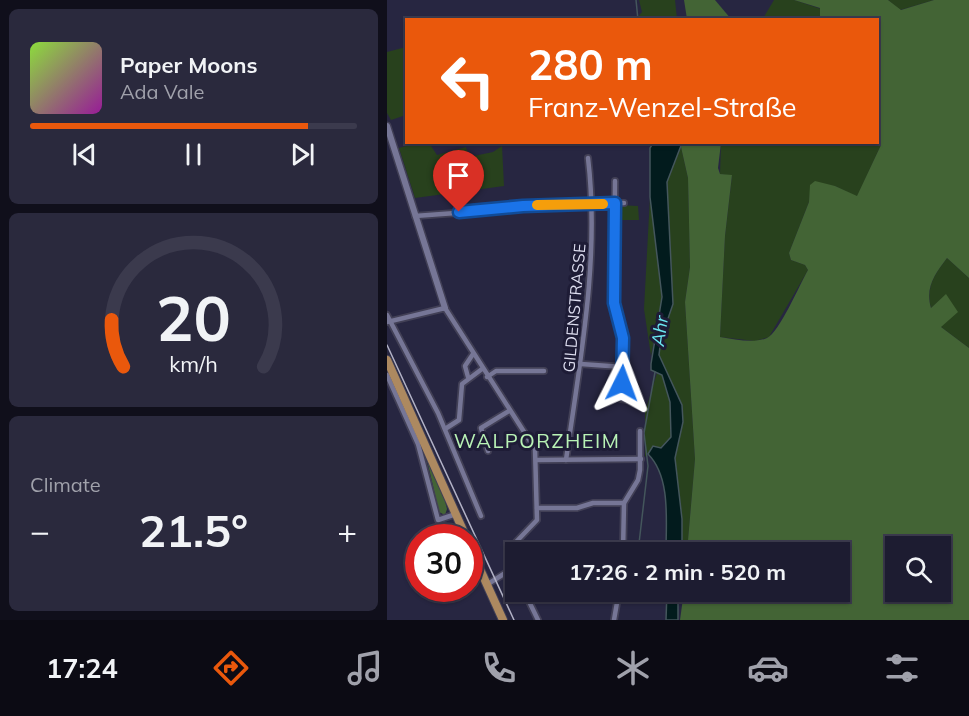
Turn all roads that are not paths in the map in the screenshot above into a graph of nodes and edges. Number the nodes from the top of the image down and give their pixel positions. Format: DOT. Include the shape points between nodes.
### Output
graph roads {
  1 [pos="387,126"];
  2 [pos="588,158"];
  3 [pos="615,181"];
  4 [pos="615,203"];
  5 [pos="624,203"];
  6 [pos="590,204"];
  7 [pos="415,216"];
  8 [pos="445,308"];
  9 [pos="388,319"];
  10 [pos="473,354"];
  11 [pos="387,360"];
  12 [pos="581,364"];
  13 [pos="623,366"];
  14 [pos="482,369"];
  15 [pos="544,371"];
  16 [pos="387,375"];
  17 [pos="468,377"];
  18 [pos="487,377"];
  19 [pos="635,401"];
  20 [pos="509,411"];
  21 [pos="445,429"];
  22 [pos="640,431"];
  23 [pos="488,451"];
  24 [pos="637,459"];
  25 [pos="537,460"];
  26 [pos="566,460"];
  27 [pos="624,503"];
  28 [pos="537,508"];
  29 [pos="456,514"];
  30 [pos="481,516"];
  31 [pos="460,524"];
  32 [pos="517,542"];
  33 [pos="623,542"];
  34 [pos="505,573"];
  35 [pos="483,575"];
  36 [pos="487,584"];
  37 [pos="529,602"];
  38 [pos="617,602"];
  39 [pos="503,620"];
  40 [pos="538,620"];
  41 [pos="614,620"];
  1 -- 7 [label="street"];
  2 -- 6 [label="street, GILDENSTRASSE"];
  3 -- 4 [label="street"];
  4 -- 5 [label="street"];
  4 -- 6 [label="street"];
  4 -- 13 [label="street" via="614,303 623,338"];
  6 -- 7 [label="street"];
  6 -- 12 [label="street, GILDENSTRASSE" via="591,240"];
  7 -- 8 [label="street"];
  8 -- 9 [label="street"];
  8 -- 10 [label="street"];
  9 -- 21 [label="street"];
  10 -- 14 [label="street"];
  10 -- 17 [label="street" via="465,366"];
  11 -- 29 [label="main road"];
  12 -- 13 [label="street"];
  12 -- 26 [label="street, GILDENSTRASSE"];
  13 -- 19 [label="street" via="621,399"];
  14 -- 17 [label="street"];
  14 -- 18 [label="street"];
  15 -- 18 [label="street" via="496,371"];
  16 -- 29 [label="street" via="418,444 438,520"];
  17 -- 21 [label="street" via="460,390 459,420"];
  18 -- 20 [label="street"];
  20 -- 23 [label="street" via="481,428"];
  20 -- 25 [label="street" via="532,443"];
  21 -- 30 [label="street"];
  22 -- 24 [label="street"];
  24 -- 26 [label="street"];
  24 -- 27 [label="street" via="638,480"];
  25 -- 26 [label="street"];
  25 -- 28 [label="street"];
  27 -- 28 [label="street"];
  27 -- 33 [label="street"];
  28 -- 32 [label="street" via="535,524"];
  29 -- 31 [label="main road"];
  34 -- 36 [label="street"];
  35 -- 36 [label="main road"];
  36 -- 39 [label="main road"];
  37 -- 40 [label="street"];
  38 -- 41 [label="street"];
}
